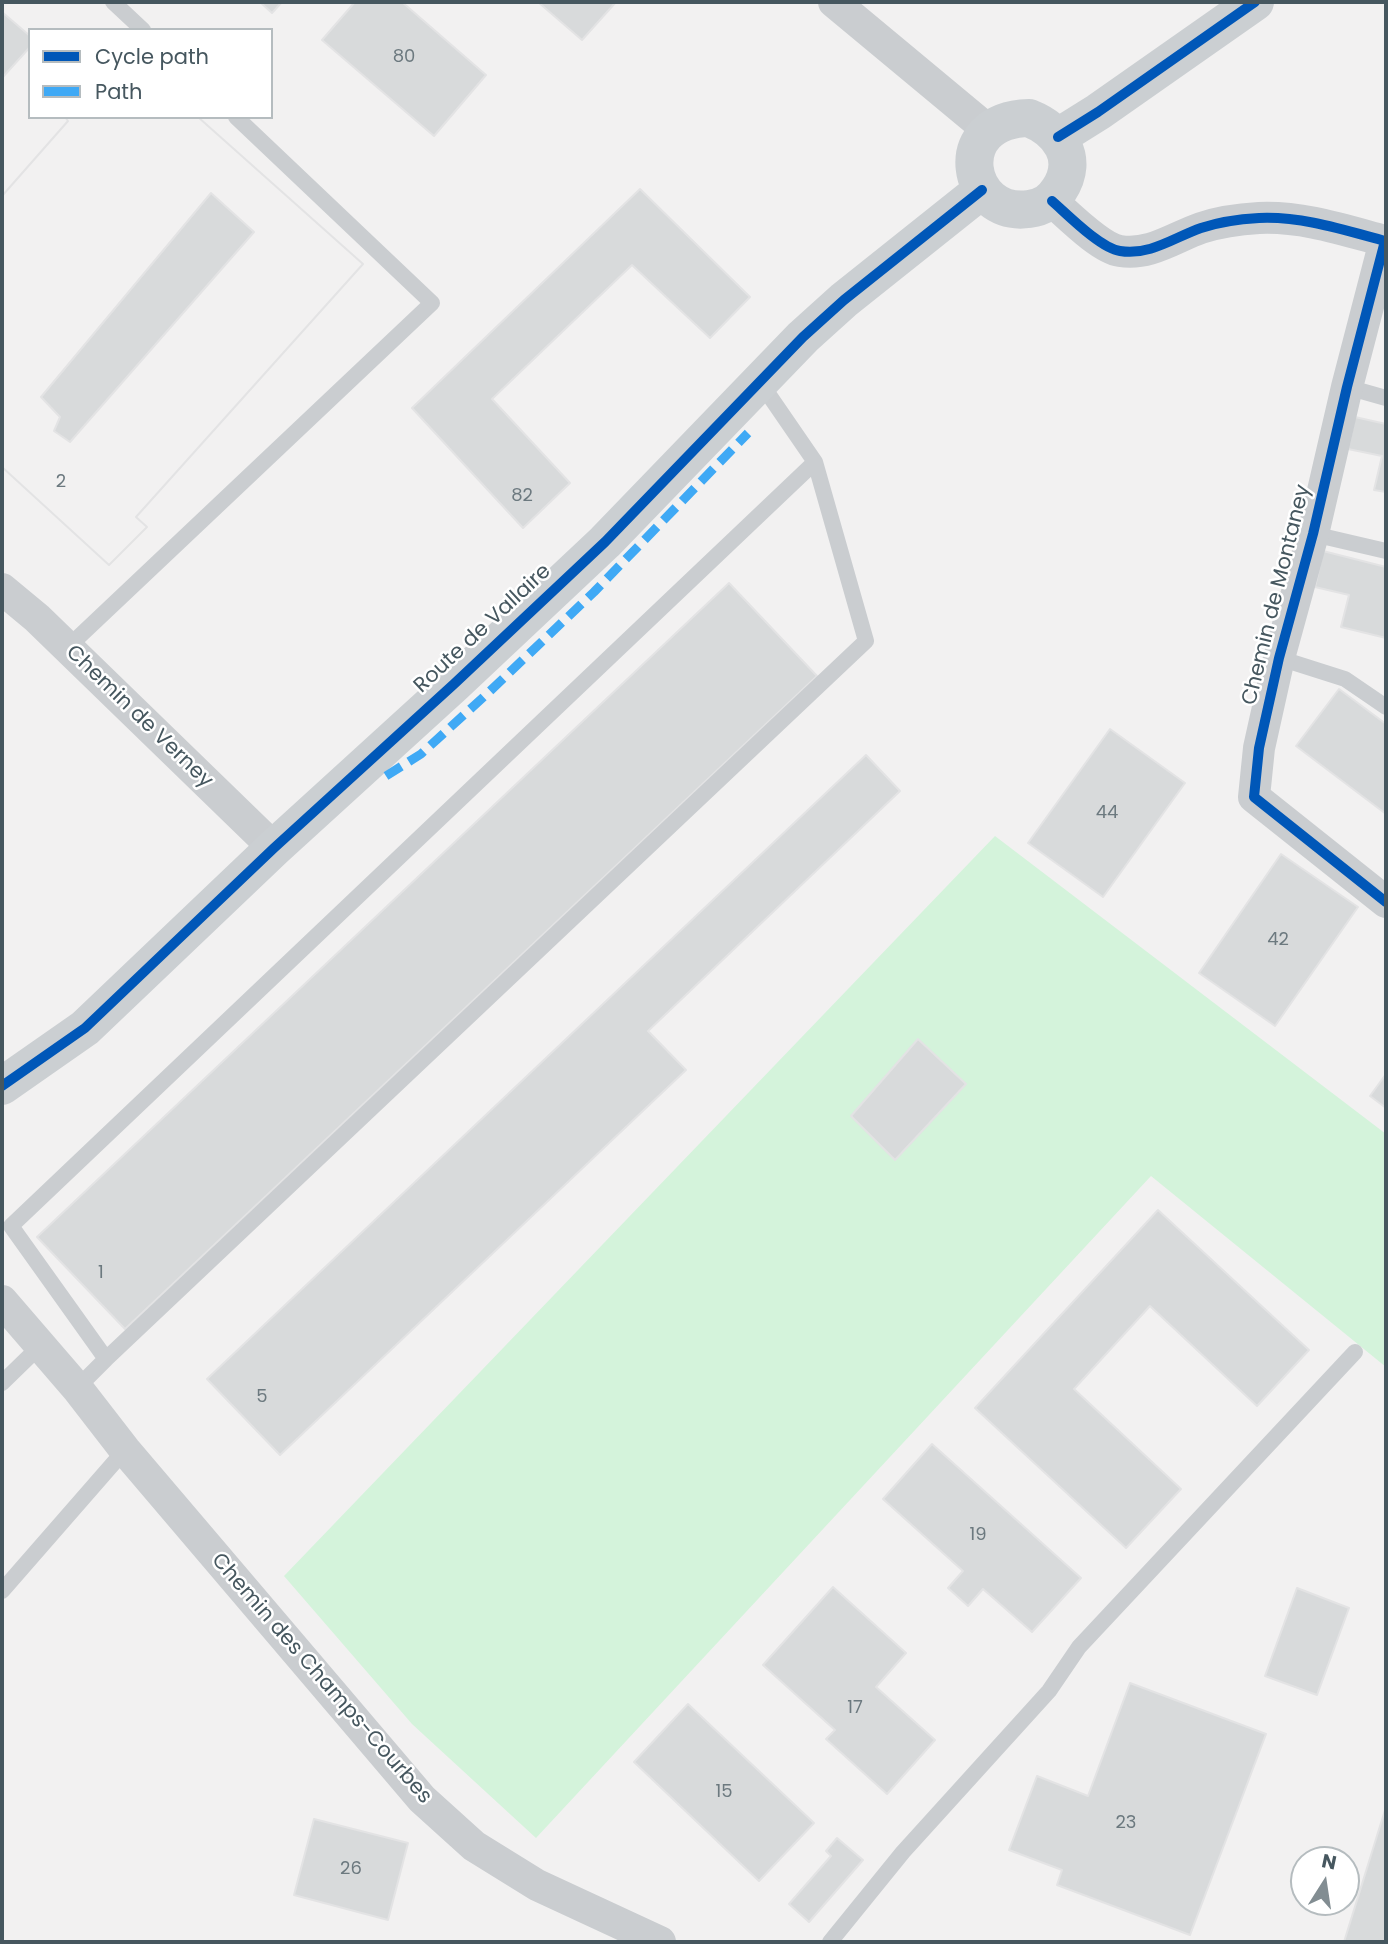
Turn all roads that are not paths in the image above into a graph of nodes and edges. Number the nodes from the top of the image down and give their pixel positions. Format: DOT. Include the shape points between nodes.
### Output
graph roads {
  1 [pos="113,2"];
  2 [pos="834,2"];
  3 [pos="1255,2"];
  4 [pos="141,28"];
  5 [pos="238,119"];
  6 [pos="988,130"];
  7 [pos="1058,137"];
  8 [pos="982,190"];
  9 [pos="1052,201"];
  10 [pos="1386,241"];
  11 [pos="759,380"];
  12 [pos="1347,387"];
  13 [pos="1386,398"];
  14 [pos="816,462"];
  15 [pos="1313,534"];
  16 [pos="1386,551"];
  17 [pos="2,589"];
  18 [pos="67,648"];
  19 [pos="1279,658"];
  20 [pos="1386,707"];
  21 [pos="274,848"];
  22 [pos="1386,902"];
  23 [pos="2,1086"];
  24 [pos="2,1301"];
  25 [pos="40,1346"];
  26 [pos="1355,1352"];
  27 [pos="106,1359"];
  28 [pos="2,1383"];
  29 [pos="77,1388"];
  30 [pos="125,1450"];
  31 [pos="2,1591"];
  32 [pos="660,1942"];
  33 [pos="830,1942"];
  1 -- 4 [label="lane"];
  2 -- 6 [label="street"];
  3 -- 7 [label="street"];
  5 -- 18 [label="lane" via="432,303"];
  6 -- 7 [label="street" via="1012,119 1029,118"];
  6 -- 8 [label="street" via="975,153 974,169"];
  7 -- 9 [label="street" via="1067,168"];
  8 -- 9 [label="street" via="1010,210"];
  8 -- 11 [label="street, Route de Vallaire" via="844,300"];
  9 -- 10 [label="street, Chemin de Montaney" via="1093,237 1118,251 1145,250 1201,228 1258,218 1311,222"];
  10 -- 12 [label="street, Chemin de Montaney"];
  11 -- 14 [label="lane"];
  11 -- 21 [label="street, Route de Vallaire" via="605,542"];
  12 -- 13 [label="lane"];
  12 -- 15 [label="street, Chemin de Montaney"];
  14 -- 27 [label="lane" via="866,641"];
  14 -- 27 [label="lane" via="11,1226"];
  15 -- 16 [label="lane"];
  15 -- 19 [label="street, Chemin de Montaney"];
  17 -- 18 [label="street, Chemin de Verney"];
  18 -- 21 [label="street, Chemin de Verney"];
  19 -- 20 [label="lane" via="1345,678"];
  19 -- 22 [label="street, Chemin de Montaney" via="1259,748 1254,797"];
  21 -- 23 [label="street, Route de Vallaire" via="85,1028"];
  24 -- 25 [label="street, Chemin des Champs-Courbes"];
  25 -- 28 [label="lane"];
  25 -- 29 [label="street, Chemin des Champs-Courbes"];
  26 -- 33 [label="lane" via="1079,1647 1049,1691 903,1852"];
  27 -- 29 [label="lane"];
  29 -- 30 [label="street, Chemin des Champs-Courbes"];
  30 -- 31 [label="lane"];
  30 -- 32 [label="street, Chemin des Champs-Courbes" via="422,1799 474,1846 537,1885"];
}
